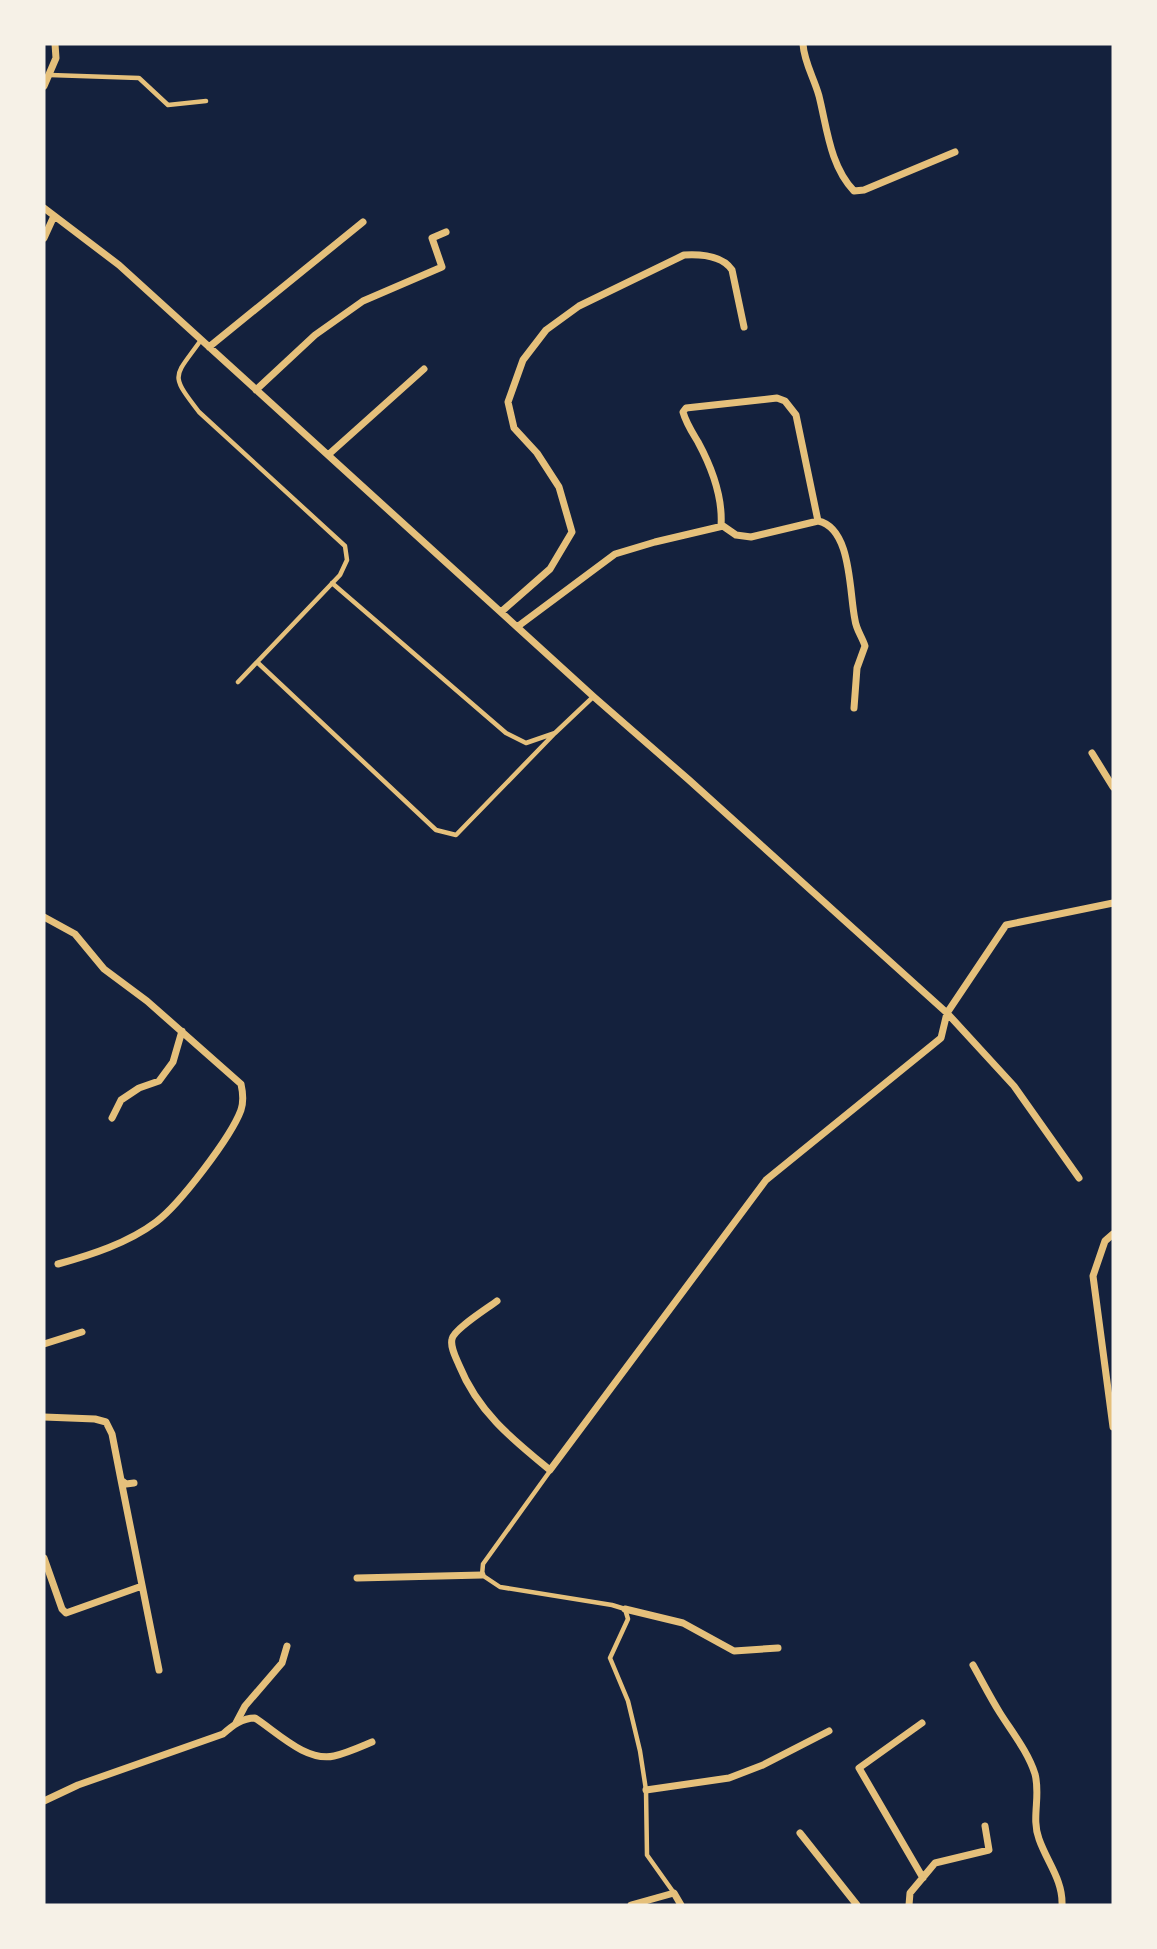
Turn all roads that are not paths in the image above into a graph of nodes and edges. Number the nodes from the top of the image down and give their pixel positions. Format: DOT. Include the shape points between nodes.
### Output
graph roads {
  1 [pos="55,44"];
  2 [pos="803,44"];
  3 [pos="49,75"];
  4 [pos="44,86"];
  5 [pos="206,101"];
  6 [pos="955,152"];
  7 [pos="44,208"];
  8 [pos="54,216"];
  9 [pos="363,222"];
  10 [pos="446,232"];
  11 [pos="44,238"];
  12 [pos="744,327"];
  13 [pos="201,340"];
  14 [pos="209,347"];
  15 [pos="424,369"];
  16 [pos="256,390"];
  17 [pos="328,455"];
  18 [pos="818,521"];
  19 [pos="721,526"];
  20 [pos="332,583"];
  21 [pos="501,612"];
  22 [pos="517,626"];
  23 [pos="257,662"];
  24 [pos="238,682"];
  25 [pos="594,697"];
  26 [pos="854,708"];
  27 [pos="555,733"];
  28 [pos="1092,753"];
  29 [pos="1113,787"];
  30 [pos="1113,903"];
  31 [pos="44,917"];
  32 [pos="947,1013"];
  33 [pos="183,1031"];
  34 [pos="112,1118"];
  35 [pos="1079,1178"];
  36 [pos="1113,1234"];
  37 [pos="58,1264"];
  38 [pos="497,1301"];
  39 [pos="82,1332"];
  40 [pos="44,1344"];
  41 [pos="44,1417"];
  42 [pos="1113,1427"];
  43 [pos="550,1470"];
  44 [pos="121,1480"];
  45 [pos="134,1483"];
  46 [pos="44,1558"];
  47 [pos="482,1575"];
  48 [pos="357,1578"];
  49 [pos="142,1586"];
  50 [pos="625,1609"];
  51 [pos="286,1646"];
  52 [pos="778,1648"];
  53 [pos="973,1665"];
  54 [pos="159,1670"];
  55 [pos="922,1723"];
  56 [pos="235,1724"];
  57 [pos="829,1731"];
  58 [pos="372,1742"];
  59 [pos="646,1790"];
  60 [pos="44,1801"];
  61 [pos="985,1826"];
  62 [pos="800,1833"];
  63 [pos="923,1878"];
  64 [pos="674,1893"];
  65 [pos="631,1905"];
  66 [pos="681,1905"];
  67 [pos="857,1905"];
  68 [pos="909,1905"];
  69 [pos="1062,1905"];
  1 -- 3 [label="street" via="56,58"];
  2 -- 6 [label="street" via="839,171 854,191"];
  3 -- 4 [label="street"];
  3 -- 5 [label="lane" via="139,78 168,105"];
  7 -- 8 [label="street"];
  8 -- 11 [label="street"];
  8 -- 13 [label="street" via="119,265"];
  9 -- 14 [label="street"];
  10 -- 16 [label="street" via="432,238 442,267 363,301 315,335"];
  12 -- 21 [label="street" via="728,263 684,255 579,306 545,330 523,360 508,402 514,428 559,487 572,531 550,569"];
  13 -- 14 [label="street"];
  13 -- 20 [label="lane" via="178,373 179,386 199,412 345,545 347,560"];
  14 -- 16 [label="street"];
  15 -- 17 [label="street"];
  16 -- 17 [label="street"];
  17 -- 21 [label="street"];
  18 -- 19 [label="street" via="751,537"];
  18 -- 19 [label="street" via="796,415 777,397 683,412 711,470 722,511"];
  18 -- 26 [label="street" via="832,527 843,545 855,622 864,646"];
  19 -- 22 [label="street" via="615,554"];
  20 -- 23 [label="lane"];
  20 -- 27 [label="lane" via="506,733 526,743"];
  21 -- 22 [label="street"];
  22 -- 25 [label="street"];
  23 -- 24 [label="lane"];
  23 -- 27 [label="lane" via="436,830 456,835"];
  25 -- 27 [label="lane"];
  25 -- 32 [label="street"];
  28 -- 29 [label="street"];
  30 -- 32 [label="street" via="1006,925"];
  31 -- 33 [label="street" via="75,934 104,969"];
  32 -- 35 [label="street" via="1014,1086"];
  32 -- 43 [label="street" via="941,1038 766,1180"];
  33 -- 34 [label="street" via="173,1062 159,1082 121,1100"];
  33 -- 37 [label="street" via="241,1084 241,1111 191,1186 157,1222 94,1254"];
  36 -- 42 [label="street" via="1105,1241 1093,1276"];
  38 -- 43 [label="street" via="456,1331 453,1349 479,1405"];
  39 -- 40 [label="street"];
  41 -- 44 [label="street" via="106,1422"];
  43 -- 47 [label="lane" via="483,1564"];
  44 -- 45 [label="street"];
  44 -- 49 [label="street"];
  46 -- 49 [label="street" via="68,1613"];
  47 -- 48 [label="street"];
  47 -- 50 [label="lane" via="500,1587"];
  49 -- 54 [label="street"];
  50 -- 52 [label="street" via="683,1623 734,1651"];
  50 -- 59 [label="lane" via="628,1619 610,1658 628,1701"];
  51 -- 56 [label="street" via="282,1663"];
  53 -- 69 [label="street" via="1035,1774 1037,1833 1063,1894"];
  55 -- 63 [label="street" via="859,1768"];
  56 -- 58 [label="street" via="255,1718 319,1757"];
  56 -- 60 [label="street" via="223,1734 78,1784"];
  57 -- 59 [label="street" via="729,1778"];
  59 -- 64 [label="lane" via="647,1855"];
  61 -- 63 [label="street" via="989,1850 936,1863"];
  62 -- 67 [label="street"];
  63 -- 68 [label="street" via="910,1893"];
  64 -- 65 [label="street"];
  64 -- 66 [label="street"];
}
